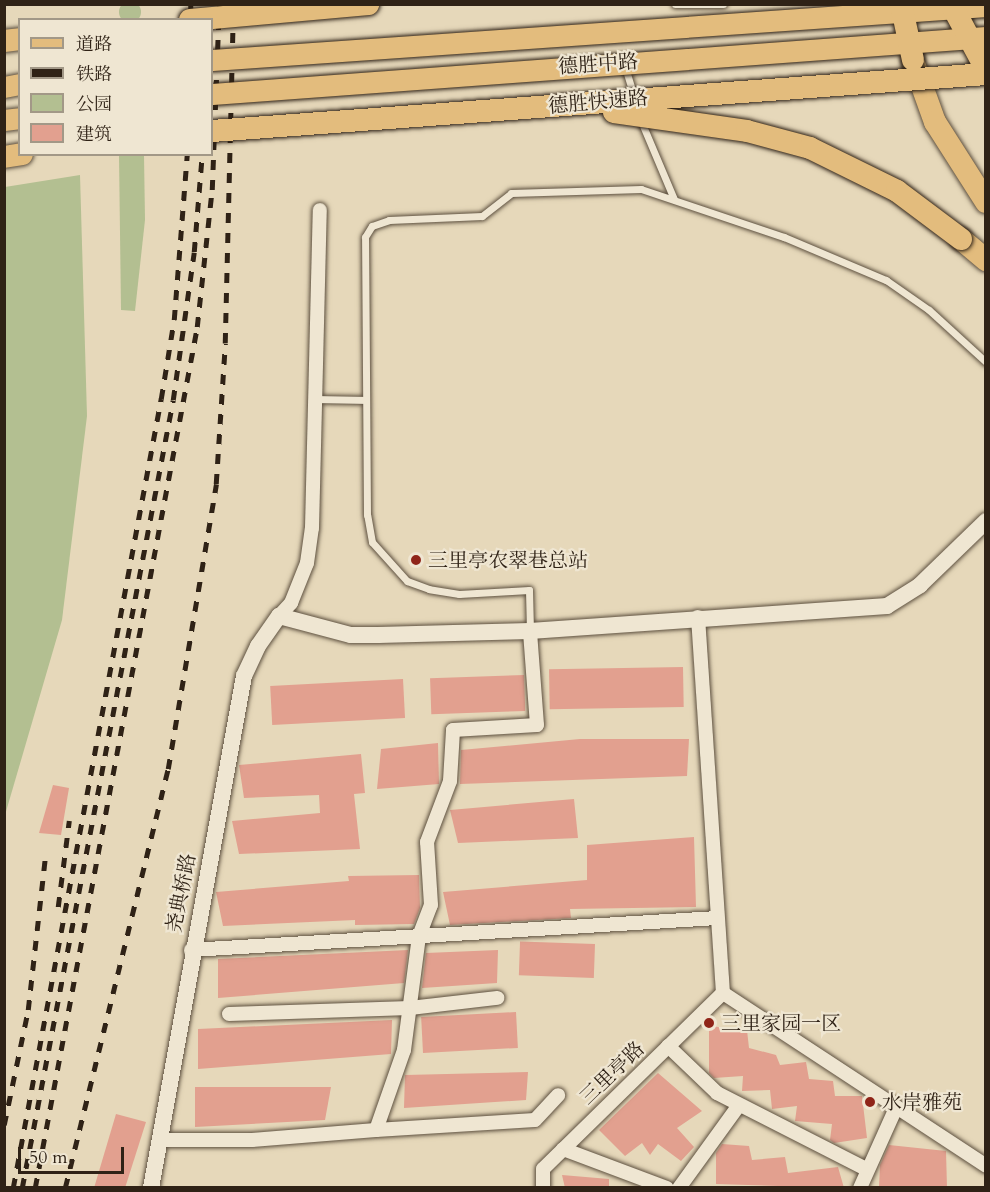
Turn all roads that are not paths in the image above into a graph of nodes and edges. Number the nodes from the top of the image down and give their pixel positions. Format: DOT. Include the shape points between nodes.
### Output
graph roads {
  1 [pos="368,4"];
  2 [pos="675,4"];
  3 [pos="723,4"];
  4 [pos="901,4"];
  5 [pos="951,4"];
  6 [pos="348,5"];
  7 [pos="986,6"];
  8 [pos="211,18"];
  9 [pos="986,38"];
  10 [pos="213,60"];
  11 [pos="623,62"];
  12 [pos="986,64"];
  13 [pos="986,74"];
  14 [pos="213,94"];
  15 [pos="553,106"];
  16 [pos="213,131"];
  17 [pos="674,199"];
  18 [pos="986,202"];
  19 [pos="320,210"];
  20 [pos="961,239"];
  21 [pos="986,253"];
  22 [pos="986,260"];
  23 [pos="986,362"];
  24 [pos="316,399"];
  25 [pos="366,400"];
  26 [pos="986,521"];
  27 [pos="279,616"];
  28 [pos="698,617"];
  29 [pos="530,631"];
  30 [pos="717,918"];
  31 [pos="419,936"];
  32 [pos="191,950"];
  33 [pos="723,993"];
  34 [pos="497,999"];
  35 [pos="410,1008"];
  36 [pos="229,1014"];
  37 [pos="668,1046"];
  38 [pos="558,1095"];
  39 [pos="739,1105"];
  40 [pos="896,1108"];
  41 [pos="376,1130"];
  42 [pos="160,1140"];
  43 [pos="563,1149"];
  44 [pos="986,1166"];
  45 [pos="868,1170"];
  46 [pos="151,1188"];
  47 [pos="543,1188"];
  48 [pos="667,1188"];
  49 [pos="679,1188"];
  50 [pos="860,1188"];
  1 -- 6 [label="highway, bridge"];
  2 -- 3 [label="lane"];
  4 -- 18 [label="highway, bridge" via="913,60 935,122"];
  5 -- 12 [label="highway, bridge"];
  6 -- 8 [label="highway, bridge"];
  7 -- 10 [label="main road, 德胜中路, bridge"];
  9 -- 11 [label="main road, 德胜中路, bridge"];
  11 -- 14 [label="main road, 德胜中路, bridge"];
  11 -- 17 [label="lane"];
  13 -- 15 [label="highway, 德胜快速路, bridge"];
  15 -- 16 [label="highway, 德胜快速路, bridge"];
  15 -- 20 [label="highway, bridge" via="699,122 810,148 897,191"];
  17 -- 23 [label="lane" via="784,237 886,280 929,310"];
  17 -- 25 [label="lane" via="641,189 511,193 482,216 389,220 372,226 365,237"];
  19 -- 24 [label="street"];
  20 -- 21 [label="highway"];
  20 -- 22 [label="highway"];
  24 -- 25 [label="lane"];
  24 -- 27 [label="street" via="307,564 291,603"];
  25 -- 29 [label="lane" via="367,516 372,542 385,562 407,581 429,589 459,594 529,590"];
  26 -- 28 [label="street" via="920,585 887,606"];
  27 -- 29 [label="street" via="351,634"];
  27 -- 32 [label="street, 尧典桥路" via="244,676"];
  28 -- 29 [label="street"];
  28 -- 30 [label="street"];
  29 -- 31 [label="street" via="537,725 453,730 450,781 427,842 431,905"];
  30 -- 31 [label="street"];
  30 -- 33 [label="street"];
  31 -- 32 [label="street"];
  31 -- 35 [label="street"];
  32 -- 42 [label="street, 尧典桥路"];
  33 -- 37 [label="street, 三里亭路"];
  33 -- 40 [label="street"];
  34 -- 35 [label="street"];
  35 -- 36 [label="street"];
  35 -- 41 [label="street" via="404,1050"];
  37 -- 39 [label="street" via="717,1093"];
  37 -- 43 [label="street, 三里亭路"];
  38 -- 41 [label="street" via="535,1120"];
  39 -- 45 [label="street"];
  39 -- 49 [label="street"];
  40 -- 44 [label="street"];
  40 -- 45 [label="street"];
  41 -- 42 [label="street" via="252,1140"];
  42 -- 46 [label="street, 尧典桥路"];
  43 -- 47 [label="street, 三里亭路" via="543,1169"];
  43 -- 48 [label="street"];
  45 -- 50 [label="street"];
}
